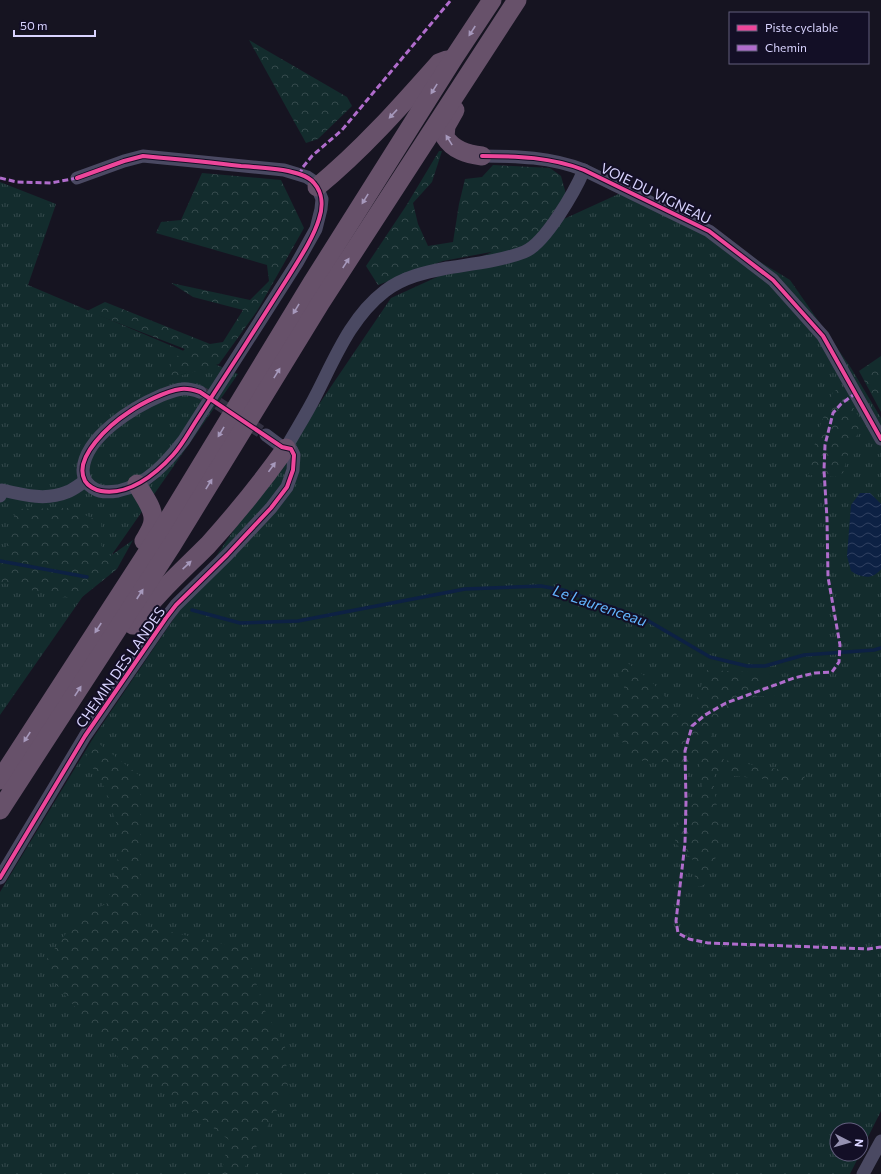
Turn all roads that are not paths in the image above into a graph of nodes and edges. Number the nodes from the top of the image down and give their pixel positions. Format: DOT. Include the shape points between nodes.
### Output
graph roads {
  1 [pos="492,0"];
  2 [pos="517,0"];
  3 [pos="494,36"];
  4 [pos="455,56"];
  5 [pos="482,156"];
  6 [pos="584,170"];
  7 [pos="77,178"];
  8 [pos="317,187"];
  9 [pos="200,392"];
  10 [pos="266,435"];
  11 [pos="881,439"];
  12 [pos="286,448"];
  13 [pos="85,481"];
  14 [pos="137,484"];
  15 [pos="1,493"];
  16 [pos="119,596"];
  17 [pos="104,651"];
  18 [pos="0,780"];
  19 [pos="0,810"];
  20 [pos="0,878"];
  21 [pos="881,1141"];
  22 [pos="863,1174"];
  1 -- 4 [label="highway, one-way"];
  2 -- 3 [label="highway"];
  5 -- 3 [label="highway, one-way" via="459,150 445,137 445,131 450,118 490,57"];
  17 -- 3 [label="highway, one-way" via="321,302"];
  4 -- 8 [label="highway, one-way" via="438,63 355,154"];
  4 -- 16 [label="highway, one-way"];
  5 -- 6 [label="street, VOIE DU VIGNEAU" via="536,158 570,164"];
  6 -- 11 [label="street, VOIE DU VIGNEAU" via="709,231 773,280 823,336"];
  6 -- 12 [label="street" via="554,224 526,252 431,271 407,279 386,290 362,312 345,338"];
  7 -- 8 [label="street" via="143,156 284,170 307,177"];
  8 -- 14 [label="street" via="322,199 319,219 297,263 184,440 164,464"];
  9 -- 13 [label="street" via="191,389 172,391 129,411 114,423 88,452 83,471"];
  10 -- 12 [label="street"];
  17 -- 12 [label="highway, one-way" via="119,643 157,596 224,527"];
  12 -- 20 [label="street, CHEMIN DES LANDES" via="292,449 294,455 293,470 287,487 271,508 166,618 86,736"];
  13 -- 14 [label="street" via="97,491 105,492 126,489"];
  13 -- 15 [label="street" via="68,492 51,496"];
  14 -- 16 [label="highway" via="153,514 154,521 123,575"];
  16 -- 18 [label="highway, one-way"];
  19 -- 17 [label="highway, one-way"];
  21 -- 22 [label="street"];
}
